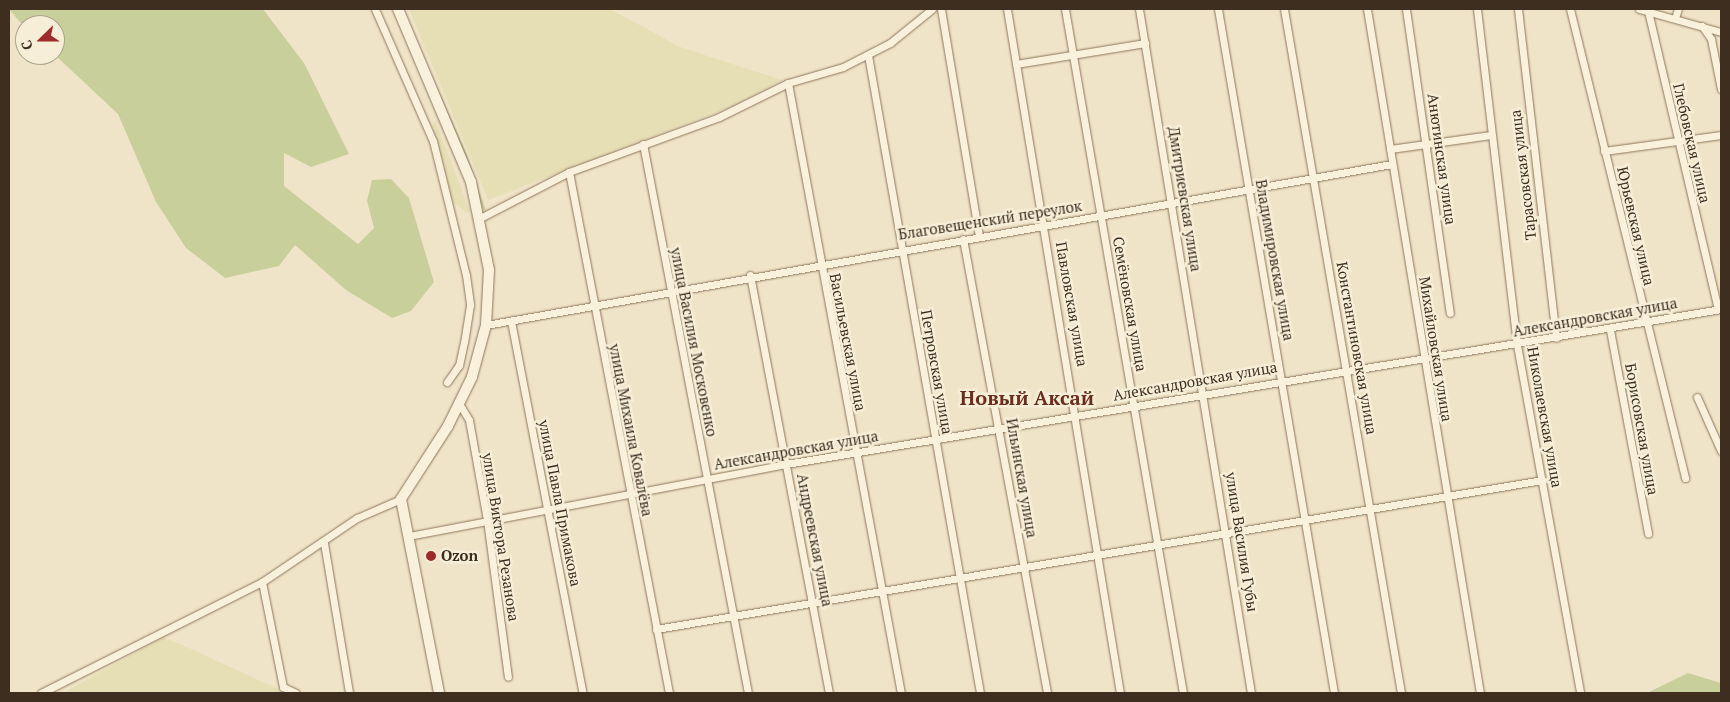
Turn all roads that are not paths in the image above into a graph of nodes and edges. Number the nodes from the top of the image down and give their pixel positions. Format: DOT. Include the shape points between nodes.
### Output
graph roads {
  1 [pos="375,9"];
  2 [pos="398,9"];
  3 [pos="932,9"];
  4 [pos="941,9"];
  5 [pos="1008,9"];
  6 [pos="1065,9"];
  7 [pos="1139,9"];
  8 [pos="1218,9"];
  9 [pos="1284,9"];
  10 [pos="1367,9"];
  11 [pos="1406,9"];
  12 [pos="1477,9"];
  13 [pos="1518,9"];
  14 [pos="1570,9"];
  15 [pos="1639,9"];
  16 [pos="1678,9"];
  17 [pos="1648,12"];
  18 [pos="1675,18"];
  19 [pos="1702,26"];
  20 [pos="1721,32"];
  21 [pos="1145,43"];
  22 [pos="1073,54"];
  23 [pos="868,55"];
  24 [pos="1016,64"];
  25 [pos="788,83"];
  26 [pos="1721,90"];
  27 [pos="1491,135"];
  28 [pos="1721,135"];
  29 [pos="1677,140"];
  30 [pos="643,144"];
  31 [pos="1427,144"];
  32 [pos="1390,149"];
  33 [pos="1604,151"];
  34 [pos="1392,164"];
  35 [pos="569,172"];
  36 [pos="1313,179"];
  37 [pos="1249,191"];
  38 [pos="1173,204"];
  39 [pos="1100,216"];
  40 [pos="482,217"];
  41 [pos="1045,226"];
  42 [pos="979,236"];
  43 [pos="963,239"];
  44 [pos="902,249"];
  45 [pos="819,264"];
  46 [pos="750,275"];
  47 [pos="668,292"];
  48 [pos="592,305"];
  49 [pos="1720,309"];
  50 [pos="1450,313"];
  51 [pos="511,321"];
  52 [pos="1645,323"];
  53 [pos="486,325"];
  54 [pos="1610,330"];
  55 [pos="1556,338"];
  56 [pos="1518,345"];
  57 [pos="1425,360"];
  58 [pos="1347,370"];
  59 [pos="1281,380"];
  60 [pos="447,382"];
  61 [pos="1202,395"];
  62 [pos="1697,397"];
  63 [pos="460,405"];
  64 [pos="1135,406"];
  65 [pos="1077,416"];
  66 [pos="1000,430"];
  67 [pos="935,440"];
  68 [pos="1721,451"];
  69 [pos="854,453"];
  70 [pos="786,464"];
  71 [pos="1685,478"];
  72 [pos="708,479"];
  73 [pos="1543,480"];
  74 [pos="629,492"];
  75 [pos="1445,497"];
  76 [pos="401,499"];
  77 [pos="547,509"];
  78 [pos="1372,510"];
  79 [pos="487,520"];
  80 [pos="1305,521"];
  81 [pos="1648,533"];
  82 [pos="1228,534"];
  83 [pos="409,536"];
  84 [pos="324,543"];
  85 [pos="1160,547"];
  86 [pos="1098,558"];
  87 [pos="1024,569"];
  88 [pos="962,579"];
  89 [pos="262,582"];
  90 [pos="882,594"];
  91 [pos="813,604"];
  92 [pos="734,618"];
  93 [pos="656,629"];
  94 [pos="508,677"];
  95 [pos="582,691"];
  96 [pos="41,693"];
  97 [pos="296,693"];
  98 [pos="349,693"];
  99 [pos="439,693"];
  100 [pos="669,693"];
  101 [pos="748,693"];
  102 [pos="829,693"];
  103 [pos="901,693"];
  104 [pos="980,693"];
  105 [pos="1047,693"];
  106 [pos="1120,693"];
  107 [pos="1183,693"];
  108 [pos="1252,693"];
  109 [pos="1334,693"];
  110 [pos="1401,693"];
  111 [pos="1480,693"];
  112 [pos="1580,693"];
  1 -- 60 [label="street" via="434,141 466,275 470,306 466,333 458,365"];
  2 -- 40 [label="street"];
  3 -- 23 [label="street"];
  4 -- 42 [label="street"];
  5 -- 24 [label="street, Павловская улица"];
  6 -- 22 [label="street, Семёновская улица"];
  7 -- 21 [label="street, Дмитриевская улица"];
  8 -- 37 [label="street, Владимировская улица"];
  9 -- 36 [label="street, Константиновская улица"];
  10 -- 32 [label="street, Михайловская улица"];
  11 -- 31 [label="street, Анютинская улица"];
  12 -- 27 [label="street, Николаевская улица"];
  13 -- 55 [label="street, Тарасовская улица"];
  14 -- 33 [label="street, Юрьевская улица"];
  15 -- 17 [label="street"];
  16 -- 18 [label="street"];
  17 -- 18 [label="street"];
  17 -- 29 [label="street, Глебовская улица"];
  18 -- 19 [label="street"];
  19 -- 20 [label="street"];
  19 -- 26 [label="street" via="1711,38"];
  21 -- 22 [label="street"];
  21 -- 38 [label="street, Дмитриевская улица"];
  22 -- 24 [label="street"];
  22 -- 39 [label="street, Семёновская улица"];
  23 -- 25 [label="street"];
  23 -- 44 [label="street, Петровская улица"];
  24 -- 41 [label="street, Павловская улица"];
  25 -- 30 [label="street" via="719,117"];
  25 -- 45 [label="street, Васильевская улица"];
  27 -- 31 [label="street"];
  27 -- 56 [label="street, Николаевская улица"];
  28 -- 29 [label="street"];
  29 -- 33 [label="street"];
  29 -- 49 [label="street, Глебовская улица"];
  30 -- 35 [label="street"];
  30 -- 47 [label="street, улица Василия Московенко"];
  31 -- 32 [label="street"];
  31 -- 50 [label="street, Анютинская улица"];
  32 -- 34 [label="street, Михайловская улица"];
  33 -- 52 [label="street, Юрьевская улица"];
  34 -- 36 [label="street, Благовещенский переулок"];
  34 -- 57 [label="street, Михайловская улица"];
  35 -- 40 [label="street" via="502,210"];
  35 -- 48 [label="street, улица Михаила Ковалёва"];
  36 -- 37 [label="street, Благовещенский переулок"];
  36 -- 58 [label="street, Константиновская улица"];
  37 -- 38 [label="street, Благовещенский переулок"];
  37 -- 59 [label="street, Владимировская улица"];
  38 -- 39 [label="street, Благовещенский переулок"];
  38 -- 61 [label="street, Дмитриевская улица"];
  39 -- 41 [label="street, Благовещенский переулок"];
  39 -- 64 [label="street, Семёновская улица"];
  40 -- 53 [label="street" via="489,270"];
  41 -- 42 [label="street, Благовещенский переулок"];
  41 -- 65 [label="street, Павловская улица"];
  42 -- 43 [label="street, Благовещенский переулок"];
  43 -- 44 [label="street, Благовещенский переулок"];
  43 -- 66 [label="street, Ильинская улица"];
  44 -- 45 [label="street, Благовещенский переулок"];
  44 -- 67 [label="street, Петровская улица"];
  45 -- 46 [label="street, Благовещенский переулок"];
  45 -- 69 [label="street, Васильевская улица"];
  46 -- 47 [label="street, Благовещенский переулок"];
  46 -- 70 [label="street, Андреевская улица"];
  47 -- 48 [label="street, Благовещенский переулок"];
  47 -- 72 [label="street, улица Василия Московенко"];
  48 -- 51 [label="street, Благовещенский переулок"];
  48 -- 74 [label="street, улица Михаила Ковалёва"];
  49 -- 52 [label="street, Александровская улица"];
  51 -- 53 [label="street, Благовещенский переулок"];
  51 -- 77 [label="street, улица Павла Примакова"];
  52 -- 54 [label="street, Александровская улица"];
  52 -- 71 [label="street, Юрьевская улица"];
  53 -- 63 [label="street"];
  54 -- 55 [label="street, Александровская улица"];
  54 -- 81 [label="street, Борисовская улица"];
  55 -- 56 [label="street, Александровская улица"];
  56 -- 57 [label="street, Александровская улица"];
  56 -- 73 [label="street, Николаевская улица"];
  57 -- 58 [label="street, Александровская улица"];
  57 -- 75 [label="street, Михайловская улица"];
  58 -- 59 [label="street, Александровская улица"];
  58 -- 78 [label="street, Константиновская улица"];
  59 -- 61 [label="street, Александровская улица"];
  59 -- 80 [label="street, Владимировская улица"];
  61 -- 64 [label="street, Александровская улица"];
  61 -- 82 [label="street, улица Василия Губы"];
  62 -- 68 [label="street"];
  63 -- 76 [label="street"];
  63 -- 79 [label="street, улица Виктора Резанова" via="469,420"];
  64 -- 65 [label="street, Александровская улица"];
  64 -- 85 [label="street, Семёновская улица"];
  65 -- 66 [label="street, Александровская улица"];
  65 -- 86 [label="street, Павловская улица"];
  66 -- 67 [label="street, Александровская улица"];
  66 -- 87 [label="street, Ильинская улица"];
  67 -- 69 [label="street, Александровская улица"];
  67 -- 88 [label="street, Петровская улица"];
  69 -- 70 [label="street, Александровская улица"];
  69 -- 90 [label="street, Васильевская улица"];
  70 -- 72 [label="street, Александровская улица"];
  70 -- 91 [label="street, Андреевская улица"];
  72 -- 74 [label="street, Александровская улица"];
  72 -- 92 [label="street, улица Василия Московенко"];
  73 -- 75 [label="street"];
  73 -- 112 [label="street, Николаевская улица"];
  74 -- 77 [label="street, Александровская улица"];
  74 -- 93 [label="street, улица Михаила Ковалёва"];
  75 -- 78 [label="street"];
  75 -- 111 [label="street, Михайловская улица"];
  76 -- 83 [label="street"];
  76 -- 84 [label="street" via="357,518"];
  77 -- 79 [label="street, Александровская улица"];
  77 -- 95 [label="street, улица Павла Примакова"];
  78 -- 80 [label="street"];
  78 -- 110 [label="street, Константиновская улица"];
  79 -- 83 [label="street, Александровская улица"];
  79 -- 94 [label="street, улица Виктора Резанова"];
  80 -- 82 [label="street"];
  80 -- 109 [label="street, Владимировская улица"];
  82 -- 85 [label="street"];
  82 -- 108 [label="street, улица Василия Губы"];
  83 -- 99 [label="street"];
  84 -- 89 [label="street"];
  84 -- 98 [label="street"];
  85 -- 86 [label="street"];
  85 -- 107 [label="street, Семёновская улица"];
  86 -- 87 [label="street"];
  86 -- 106 [label="street, Павловская улица"];
  87 -- 88 [label="street"];
  87 -- 105 [label="street, Ильинская улица"];
  88 -- 90 [label="street"];
  88 -- 104 [label="street, Петровская улица"];
  89 -- 96 [label="street"];
  89 -- 97 [label="street" via="283,687"];
  90 -- 91 [label="street"];
  90 -- 103 [label="street, Васильевская улица"];
  91 -- 92 [label="street"];
  91 -- 102 [label="street, Андреевская улица"];
  92 -- 93 [label="street"];
  92 -- 101 [label="street, улица Василия Московенко"];
  93 -- 100 [label="street, улица Михаила Ковалёва"];
}
